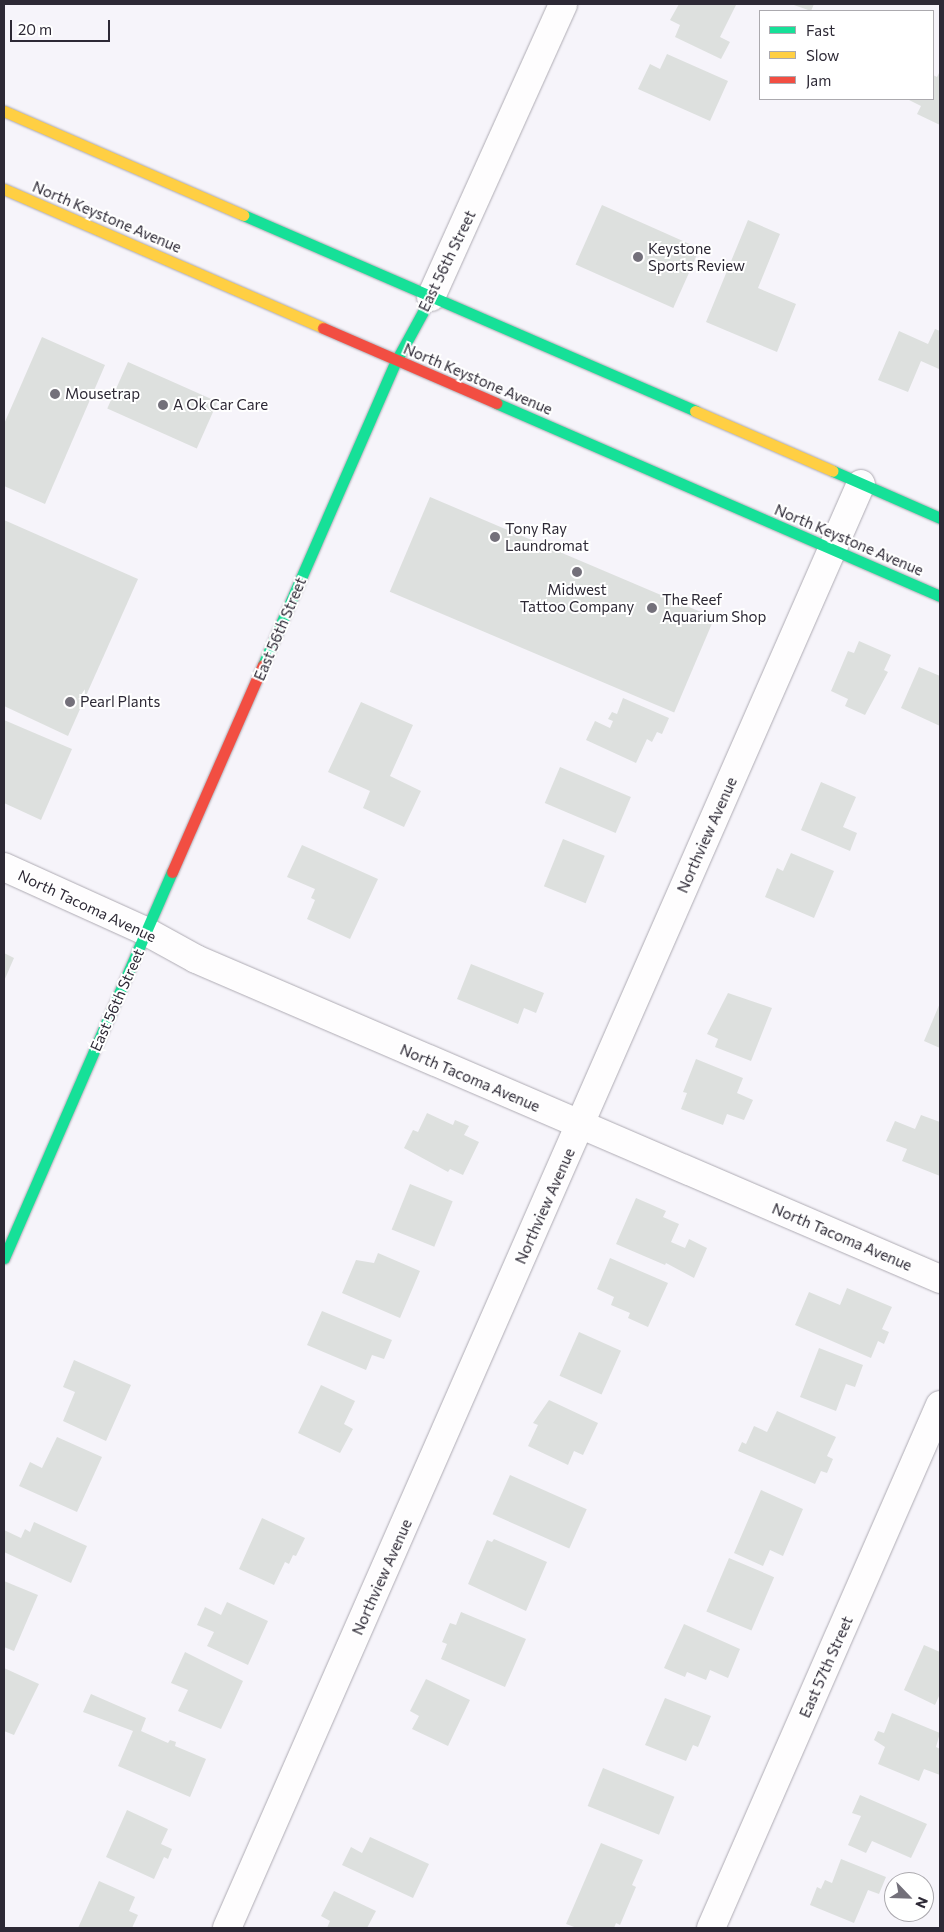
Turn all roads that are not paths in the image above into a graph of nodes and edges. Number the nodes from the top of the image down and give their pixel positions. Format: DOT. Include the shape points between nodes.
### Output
graph roads {
  1 [pos="563,4"];
  2 [pos="4,111"];
  3 [pos="4,189"];
  4 [pos="431,298"];
  5 [pos="396,360"];
  6 [pos="861,484"];
  7 [pos="940,518"];
  8 [pos="832,550"];
  9 [pos="940,596"];
  10 [pos="4,867"];
  11 [pos="147,932"];
  12 [pos="580,1126"];
  13 [pos="4,1258"];
  14 [pos="940,1278"];
  15 [pos="940,1405"];
  16 [pos="227,1928"];
  17 [pos="711,1928"];
  1 -- 4 [label="street, East 56th Street"];
  2 -- 4 [label="main road"];
  3 -- 5 [label="main road, North Keystone Avenue"];
  4 -- 5 [label="main road, East 56th Street"];
  4 -- 6 [label="main road"];
  5 -- 8 [label="main road, North Keystone Avenue"];
  5 -- 11 [label="main road, East 56th Street"];
  6 -- 7 [label="main road"];
  6 -- 8 [label="street, Northview Avenue"];
  8 -- 9 [label="main road, North Keystone Avenue"];
  8 -- 12 [label="street, Northview Avenue"];
  10 -- 11 [label="street, North Tacoma Avenue"];
  11 -- 12 [label="street, North Tacoma Avenue" via="196,959"];
  11 -- 13 [label="main road, East 56th Street"];
  12 -- 14 [label="street, North Tacoma Avenue"];
  12 -- 16 [label="street, Northview Avenue"];
  15 -- 17 [label="street, East 57th Street"];
}
